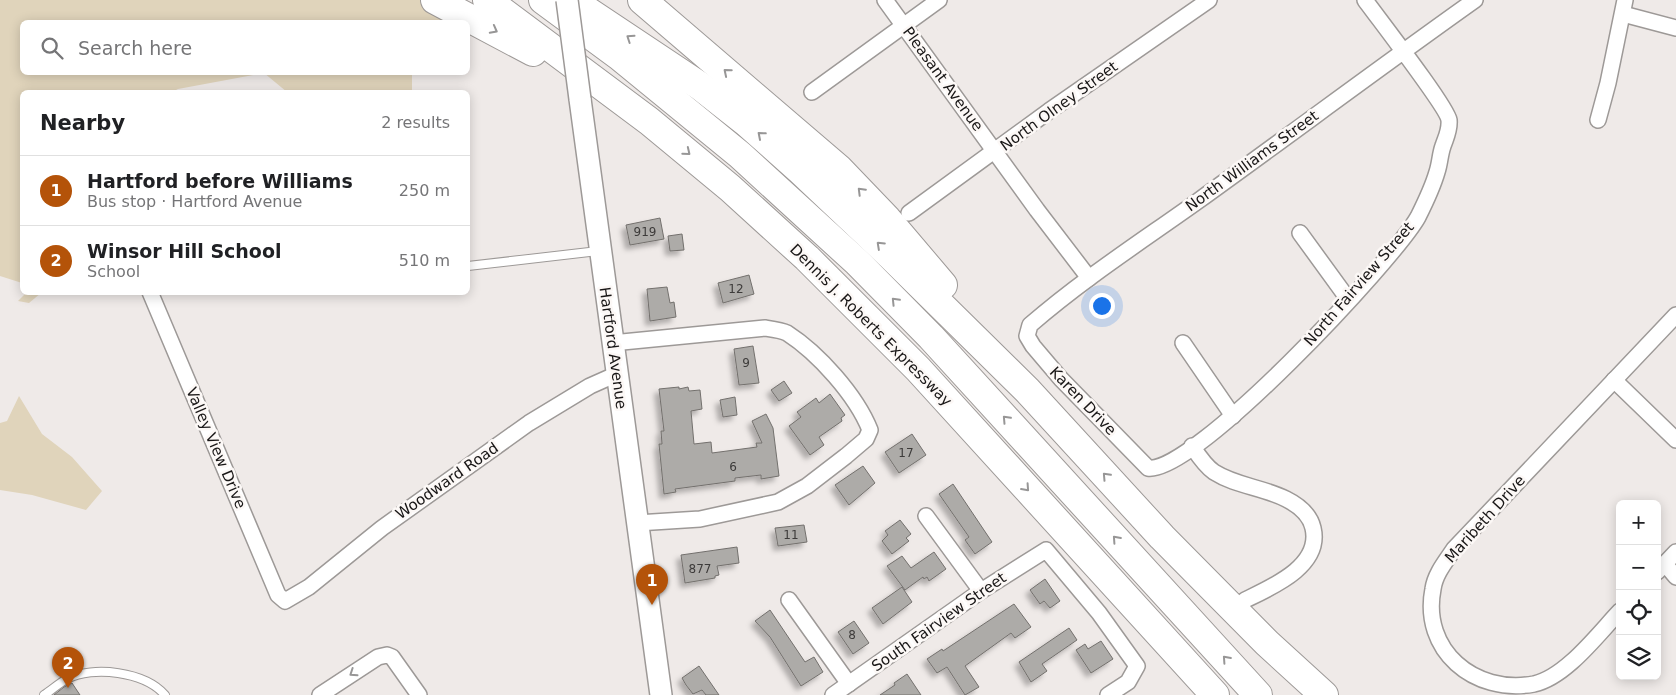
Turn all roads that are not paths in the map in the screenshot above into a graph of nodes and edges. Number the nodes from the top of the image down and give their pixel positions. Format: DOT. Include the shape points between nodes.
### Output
graph roads {
  1 [pos="435,0"];
  2 [pos="486,0"];
  3 [pos="543,0"];
  4 [pos="567,0"];
  5 [pos="571,0"];
  6 [pos="642,0"];
  7 [pos="885,0"];
  8 [pos="939,0"];
  9 [pos="1209,0"];
  10 [pos="1365,0"];
  11 [pos="1475,0"];
  12 [pos="1624,7"];
  13 [pos="904,26"];
  14 [pos="1676,28"];
  15 [pos="1402,52"];
  16 [pos="812,92"];
  17 [pos="1598,120"];
  18 [pos="649,121"];
  19 [pos="995,152"];
  20 [pos="910,214"];
  21 [pos="1300,232"];
  22 [pos="600,251"];
  23 [pos="470,266"];
  24 [pos="1089,278"];
  25 [pos="151,295"];
  26 [pos="1348,299"];
  27 [pos="1676,315"];
  28 [pos="1030,325"];
  29 [pos="612,343"];
  30 [pos="1183,343"];
  31 [pos="617,374"];
  32 [pos="1614,380"];
  33 [pos="1027,390"];
  34 [pos="1233,416"];
  35 [pos="1676,440"];
  36 [pos="1192,446"];
  37 [pos="1152,468"];
  38 [pos="926,516"];
  39 [pos="637,523"];
  40 [pos="1162,537"];
  41 [pos="1077,544"];
  42 [pos="1676,552"];
  43 [pos="1661,568"];
  44 [pos="1676,577"];
  45 [pos="981,591"];
  46 [pos="788,600"];
  47 [pos="1245,600"];
  48 [pos="285,601"];
  49 [pos="1616,615"];
  50 [pos="849,684"];
  51 [pos="44,695"];
  52 [pos="165,695"];
  53 [pos="320,695"];
  54 [pos="419,695"];
  55 [pos="661,695"];
  56 [pos="833,695"];
  57 [pos="1108,695"];
  58 [pos="1193,695"];
  59 [pos="1215,695"];
  60 [pos="1258,695"];
  61 [pos="1302,695"];
  62 [pos="1324,695"];
  1 -- 18 [label="highway, one-way" via="523,46"];
  2 -- 18 [label="highway, Dennis J. Roberts Expressway"];
  60 -- 3 [label="highway, Dennis J. Roberts Expressway, one-way" via="930,337 857,262 740,155 619,56"];
  4 -- 22 [label="main road, Hartford Avenue, bridge"];
  33 -- 5 [label="highway, one-way" via="892,257 748,123 700,86"];
  33 -- 6 [label="highway, one-way" via="917,253 864,194 798,132"];
  7 -- 13 [label="street, Pleasant Avenue"];
  8 -- 13 [label="street"];
  9 -- 19 [label="street, North Olney Street"];
  10 -- 15 [label="street, North Fairview Street"];
  11 -- 15 [label="street, North Williams Street"];
  12 -- 14 [label="street"];
  12 -- 17 [label="street"];
  13 -- 16 [label="street"];
  13 -- 19 [label="street, Pleasant Avenue"];
  15 -- 24 [label="street, North Williams Street"];
  15 -- 26 [label="street, North Fairview Street" via="1449,119 1448,133 1437,172 1417,217"];
  18 -- 41 [label="highway, Dennis J. Roberts Expressway, one-way" via="743,199 851,301"];
  19 -- 20 [label="street, North Olney Street"];
  19 -- 24 [label="street, Pleasant Avenue"];
  21 -- 26 [label="street"];
  22 -- 23 [label="lane"];
  22 -- 29 [label="main road, Hartford Avenue"];
  24 -- 28 [label="street, North Williams Street"];
  25 -- 48 [label="street, Valley View Drive" via="278,595"];
  26 -- 34 [label="street, North Fairview Street" via="1279,373"];
  27 -- 32 [label="street, Maribeth Drive"];
  28 -- 37 [label="street, Karen Drive" via="1027,336 1061,379 1148,468"];
  29 -- 31 [label="main road, Hartford Avenue"];
  29 -- 39 [label="street" via="764,328 785,332 821,360 854,402 867,423 869,434 807,486 778,502 700,519"];
  30 -- 34 [label="street"];
  31 -- 39 [label="main road, Hartford Avenue"];
  31 -- 48 [label="street, Woodward Road" via="590,386 529,423 382,528 309,587"];
  32 -- 35 [label="street"];
  32 -- 49 [label="street, Maribeth Drive" via="1454,549 1438,574 1431,602 1437,636 1454,664 1494,685 1534,684 1552,676 1569,664"];
  40 -- 33 [label="highway, one-way"];
  34 -- 36 [label="street, North Fairview Street"];
  36 -- 37 [label="street, North Fairview Street" via="1162,466"];
  36 -- 47 [label="street" via="1212,471 1228,480 1284,498 1310,520 1314,545 1306,560 1284,580"];
  38 -- 45 [label="street"];
  39 -- 55 [label="main road, Hartford Avenue"];
  40 -- 61 [label="highway" via="1205,590"];
  40 -- 62 [label="highway"];
  41 -- 58 [label="highway"];
  41 -- 59 [label="highway, Dennis J. Roberts Expressway"];
  42 -- 43 [label="street"];
  43 -- 44 [label="street"];
  45 -- 50 [label="street, South Fairview Street"];
  45 -- 57 [label="street, South Fairview Street" via="1046,550 1099,613 1137,666 1128,682"];
  46 -- 50 [label="street"];
  50 -- 56 [label="street, South Fairview Street"];
  51 -- 52 [label="lane" via="67,678 93,672 124,673 159,688"];
  54 -- 53 [label="street, one-way" via="392,657 387,655 378,657"];
}
